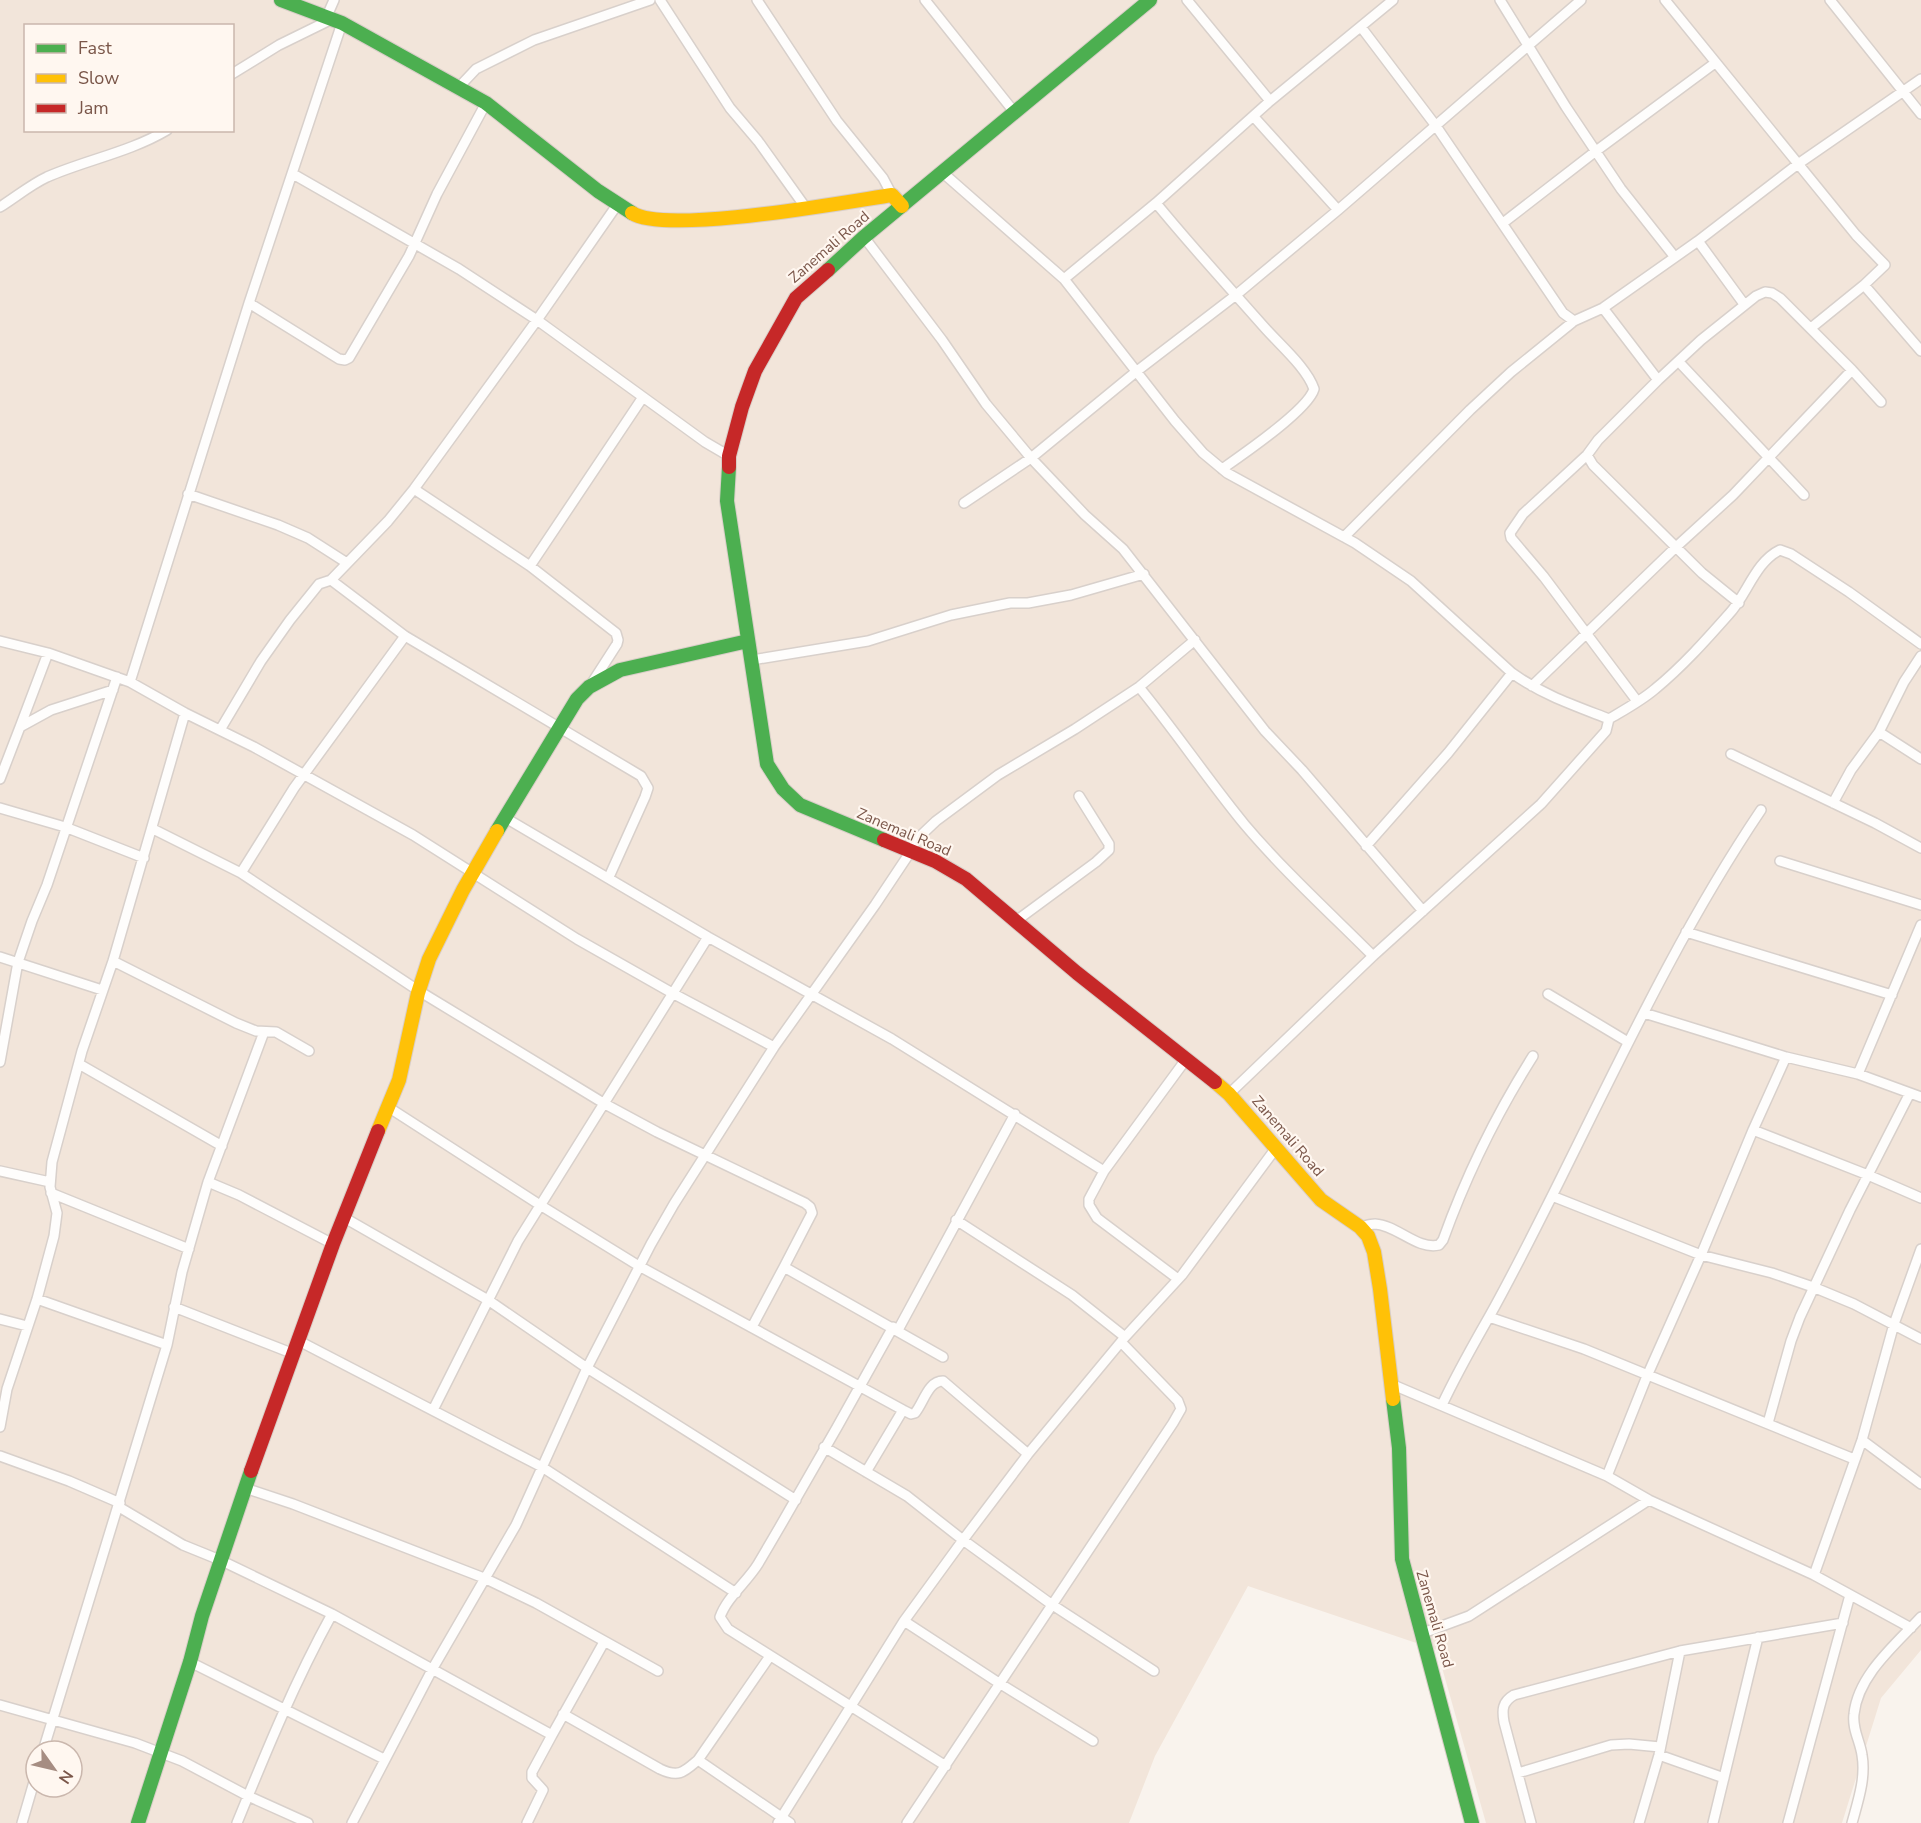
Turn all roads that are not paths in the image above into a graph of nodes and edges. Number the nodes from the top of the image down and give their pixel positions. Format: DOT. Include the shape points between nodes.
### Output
graph roads {
  1 [pos="281,0"];
  2 [pos="334,0"];
  3 [pos="650,0"];
  4 [pos="660,0"];
  5 [pos="757,0"];
  6 [pos="925,0"];
  7 [pos="1150,0"];
  8 [pos="1186,0"];
  9 [pos="1393,0"];
  10 [pos="1500,0"];
  11 [pos="1581,0"];
  12 [pos="1665,0"];
  13 [pos="1830,0"];
  14 [pos="334,19"];
  15 [pos="1361,27"];
  16 [pos="1528,45"];
  17 [pos="1715,63"];
  18 [pos="234,73"];
  19 [pos="1921,79"];
  20 [pos="459,87"];
  21 [pos="1903,92"];
  22 [pos="1270,101"];
  23 [pos="486,103"];
  24 [pos="1015,113"];
  25 [pos="1921,114"];
  26 [pos="1254,117"];
  27 [pos="1436,126"];
  28 [pos="164,132"];
  29 [pos="1596,151"];
  30 [pos="1798,164"];
  31 [pos="942,172"];
  32 [pos="293,174"];
  33 [pos="897,201"];
  34 [pos="1156,203"];
  35 [pos="617,205"];
  36 [pos="0,207"];
  37 [pos="806,208"];
  38 [pos="1338,210"];
  39 [pos="1503,223"];
  40 [pos="864,237"];
  41 [pos="1698,240"];
  42 [pos="415,242"];
  43 [pos="1674,256"];
  44 [pos="1064,279"];
  45 [pos="1864,285"];
  46 [pos="1236,295"];
  47 [pos="249,303"];
  48 [pos="1744,304"];
  49 [pos="1603,308"];
  50 [pos="537,320"];
  51 [pos="1574,321"];
  52 [pos="1811,328"];
  53 [pos="1921,351"];
  54 [pos="1679,362"];
  55 [pos="1852,370"];
  56 [pos="1137,371"];
  57 [pos="1658,380"];
  58 [pos="644,397"];
  59 [pos="1881,402"];
  60 [pos="1587,455"];
  61 [pos="729,456"];
  62 [pos="1031,458"];
  63 [pos="1769,459"];
  64 [pos="1222,469"];
  65 [pos="414,489"];
  66 [pos="188,494"];
  67 [pos="1804,495"];
  68 [pos="964,503"];
  69 [pos="1344,537"];
  70 [pos="1676,547"];
  71 [pos="347,562"];
  72 [pos="530,566"];
  73 [pos="1144,574"];
  74 [pos="331,580"];
  75 [pos="1739,603"];
  76 [pos="1586,634"];
  77 [pos="405,636"];
  78 [pos="748,640"];
  79 [pos="1195,640"];
  80 [pos="0,641"];
  81 [pos="1921,644"];
  82 [pos="48,653"];
  83 [pos="1921,656"];
  84 [pos="752,660"];
  85 [pos="1512,673"];
  86 [pos="117,677"];
  87 [pos="130,682"];
  88 [pos="1532,686"];
  89 [pos="590,687"];
  90 [pos="1139,687"];
  91 [pos="113,690"];
  92 [pos="1637,700"];
  93 [pos="186,713"];
  94 [pos="1609,719"];
  95 [pos="20,727"];
  96 [pos="559,729"];
  97 [pos="220,730"];
  98 [pos="1879,732"];
  99 [pos="1731,754"];
  100 [pos="1921,759"];
  101 [pos="303,776"];
  102 [pos="0,778"];
  103 [pos="1079,796"];
  104 [pos="1833,803"];
  105 [pos="0,808"];
  106 [pos="1761,810"];
  107 [pos="504,817"];
  108 [pos="65,827"];
  109 [pos="153,829"];
  110 [pos="1366,846"];
  111 [pos="1921,848"];
  112 [pos="911,851"];
  113 [pos="144,858"];
  114 [pos="1780,861"];
  115 [pos="472,872"];
  116 [pos="240,873"];
  117 [pos="609,878"];
  118 [pos="1921,905"];
  119 [pos="1423,911"];
  120 [pos="1016,921"];
  121 [pos="1921,925"];
  122 [pos="1686,932"];
  123 [pos="708,937"];
  124 [pos="1373,956"];
  125 [pos="0,957"];
  126 [pos="113,961"];
  127 [pos="18,963"];
  128 [pos="102,990"];
  129 [pos="419,991"];
  130 [pos="674,994"];
  131 [pos="812,994"];
  132 [pos="1548,994"];
  133 [pos="1892,995"];
  134 [pos="1644,1013"];
  135 [pos="264,1032"];
  136 [pos="1628,1042"];
  137 [pos="774,1047"];
  138 [pos="309,1051"];
  139 [pos="1533,1056"];
  140 [pos="1786,1057"];
  141 [pos="1187,1058"];
  142 [pos="0,1062"];
  143 [pos="79,1064"];
  144 [pos="1858,1074"];
  145 [pos="1910,1093"];
  146 [pos="1229,1094"];
  147 [pos="1921,1097"];
  148 [pos="605,1104"];
  149 [pos="388,1107"];
  150 [pos="1015,1114"];
  151 [pos="1752,1130"];
  152 [pos="222,1146"];
  153 [pos="1276,1148"];
  154 [pos="705,1155"];
  155 [pos="0,1171"];
  156 [pos="1104,1171"];
  157 [pos="1868,1174"];
  158 [pos="50,1182"];
  159 [pos="208,1182"];
  160 [pos="51,1193"];
  161 [pos="1552,1196"];
  162 [pos="1921,1198"];
  163 [pos="540,1205"];
  164 [pos="343,1217"];
  165 [pos="956,1220"];
  166 [pos="1360,1227"];
  167 [pos="333,1244"];
  168 [pos="189,1249"];
  169 [pos="1921,1249"];
  170 [pos="1701,1255"];
  171 [pos="639,1266"];
  172 [pos="784,1267"];
  173 [pos="1178,1279"];
  174 [pos="1813,1287"];
  175 [pos="37,1299"];
  176 [pos="488,1300"];
  177 [pos="174,1307"];
  178 [pos="1489,1317"];
  179 [pos="0,1319"];
  180 [pos="1894,1324"];
  181 [pos="27,1326"];
  182 [pos="752,1327"];
  183 [pos="895,1329"];
  184 [pos="1123,1339"];
  185 [pos="1921,1339"];
  186 [pos="167,1345"];
  187 [pos="296,1348"];
  188 [pos="943,1357"];
  189 [pos="587,1368"];
  190 [pos="1647,1376"];
  191 [pos="1391,1384"];
  192 [pos="860,1387"];
  193 [pos="1442,1405"];
  194 [pos="433,1410"];
  195 [pos="903,1410"];
  196 [pos="1768,1423"];
  197 [pos="0,1427"];
  198 [pos="1862,1440"];
  199 [pos="824,1447"];
  200 [pos="1028,1454"];
  201 [pos="0,1456"];
  202 [pos="1854,1459"];
  203 [pos="542,1467"];
  204 [pos="866,1472"];
  205 [pos="1607,1476"];
  206 [pos="1921,1484"];
  207 [pos="245,1488"];
  208 [pos="796,1500"];
  209 [pos="1649,1500"];
  210 [pos="119,1505"];
  211 [pos="963,1540"];
  212 [pos="220,1560"];
  213 [pos="1814,1575"];
  214 [pos="484,1578"];
  215 [pos="736,1593"];
  216 [pos="1850,1595"];
  217 [pos="1051,1604"];
  218 [pos="332,1614"];
  219 [pos="1921,1617"];
  220 [pos="904,1621"];
  221 [pos="1843,1623"];
  222 [pos="1911,1628"];
  223 [pos="1423,1633"];
  224 [pos="1758,1637"];
  225 [pos="604,1642"];
  226 [pos="1680,1651"];
  227 [pos="770,1656"];
  228 [pos="190,1662"];
  229 [pos="433,1668"];
  230 [pos="658,1671"];
  231 [pos="1154,1671"];
  232 [pos="999,1683"];
  233 [pos="0,1705"];
  234 [pos="852,1707"];
  235 [pos="284,1710"];
  236 [pos="563,1714"];
  237 [pos="52,1719"];
  238 [pos="552,1735"];
  239 [pos="46,1739"];
  240 [pos="1093,1742"];
  241 [pos="1660,1751"];
  242 [pos="161,1753"];
  243 [pos="384,1759"];
  244 [pos="698,1760"];
  245 [pos="946,1766"];
  246 [pos="1518,1773"];
  247 [pos="1724,1778"];
  248 [pos="248,1796"];
  249 [pos="29,1799"];
  250 [pos="780,1820"];
  251 [pos="22,1823"];
  252 [pos="138,1823"];
  253 [pos="237,1823"];
  254 [pos="309,1823"];
  255 [pos="352,1823"];
  256 [pos="527,1823"];
  257 [pos="790,1823"];
  258 [pos="907,1823"];
  259 [pos="1472,1823"];
  260 [pos="1531,1823"];
  261 [pos="1639,1823"];
  262 [pos="1713,1823"];
  263 [pos="1788,1823"];
  264 [pos="1852,1823"];
  1 -- 14 [label="street"];
  2 -- 14 [label="street"];
  3 -- 20 [label="street" via="534,40 476,69"];
  4 -- 37 [label="street" via="734,114"];
  5 -- 33 [label="street" via="837,121"];
  6 -- 24 [label="street"];
  7 -- 24 [label="street, Zanemali Road"];
  8 -- 22 [label="street"];
  9 -- 15 [label="street"];
  10 -- 16 [label="street"];
  11 -- 16 [label="street"];
  12 -- 17 [label="street"];
  13 -- 21 [label="street"];
  14 -- 18 [label="street" via="279,45"];
  14 -- 20 [label="street"];
  14 -- 32 [label="street"];
  15 -- 22 [label="street"];
  15 -- 27 [label="street"];
  16 -- 27 [label="street"];
  16 -- 29 [label="street"];
  17 -- 29 [label="street"];
  17 -- 30 [label="street"];
  19 -- 21 [label="street"];
  20 -- 23 [label="street"];
  21 -- 25 [label="street"];
  21 -- 30 [label="street"];
  22 -- 26 [label="street"];
  23 -- 35 [label="street"];
  23 -- 42 [label="street"];
  24 -- 31 [label="street, Zanemali Road"];
  26 -- 34 [label="street"];
  26 -- 38 [label="street"];
  27 -- 38 [label="street"];
  27 -- 39 [label="street"];
  28 -- 36 [label="street" via="44,178"];
  29 -- 39 [label="street"];
  29 -- 43 [label="street"];
  30 -- 41 [label="street"];
  30 -- 45 [label="street" via="1885,265"];
  31 -- 33 [label="street, Zanemali Road"];
  31 -- 44 [label="street"];
  32 -- 42 [label="street"];
  32 -- 47 [label="street"];
  33 -- 37 [label="street"];
  33 -- 40 [label="street, Zanemali Road"];
  34 -- 44 [label="street"];
  34 -- 46 [label="street"];
  35 -- 37 [label="street" via="637,216 669,222"];
  35 -- 50 [label="street"];
  38 -- 46 [label="street"];
  39 -- 51 [label="street" via="1563,313"];
  40 -- 61 [label="street, Zanemali Road" via="796,298 755,371"];
  40 -- 62 [label="street" via="986,404"];
  41 -- 43 [label="street"];
  41 -- 48 [label="street"];
  42 -- 47 [label="street" via="353,354 345,360"];
  42 -- 50 [label="street"];
  43 -- 49 [label="street"];
  44 -- 56 [label="street"];
  45 -- 52 [label="street"];
  45 -- 53 [label="street"];
  46 -- 56 [label="street"];
  46 -- 64 [label="street" via="1307,375 1314,389 1300,408"];
  47 -- 66 [label="street"];
  48 -- 52 [label="street" via="1765,292 1772,293"];
  48 -- 54 [label="street"];
  49 -- 51 [label="street"];
  49 -- 57 [label="street"];
  50 -- 58 [label="street"];
  50 -- 65 [label="street"];
  51 -- 69 [label="street" via="1470,410"];
  52 -- 55 [label="street"];
  54 -- 57 [label="street"];
  54 -- 63 [label="street"];
  55 -- 59 [label="street"];
  55 -- 63 [label="street"];
  56 -- 62 [label="street"];
  56 -- 64 [label="street" via="1175,421"];
  57 -- 60 [label="street"];
  58 -- 61 [label="street"];
  58 -- 72 [label="street"];
  60 -- 70 [label="street"];
  60 -- 76 [label="street" via="1523,514 1510,533"];
  61 -- 78 [label="street, Zanemali Road" via="728,501"];
  62 -- 68 [label="street"];
  62 -- 73 [label="street"];
  63 -- 67 [label="street"];
  63 -- 70 [label="street"];
  64 -- 69 [label="street"];
  65 -- 71 [label="street"];
  65 -- 72 [label="street"];
  66 -- 71 [label="street" via="278,525"];
  66 -- 87 [label="street"];
  69 -- 85 [label="street" via="1411,581"];
  70 -- 75 [label="street"];
  70 -- 76 [label="street"];
  71 -- 74 [label="street"];
  72 -- 89 [label="street" via="618,636"];
  73 -- 79 [label="street"];
  73 -- 84 [label="street" via="1071,595 951,615 868,641"];
  74 -- 77 [label="street"];
  74 -- 97 [label="street" via="319,584 290,620"];
  75 -- 81 [label="street" via="1769,558 1785,551"];
  75 -- 92 [label="street" via="1684,663"];
  76 -- 88 [label="street"];
  76 -- 92 [label="street"];
  77 -- 96 [label="street"];
  77 -- 101 [label="street"];
  78 -- 84 [label="street, Zanemali Road"];
  78 -- 89 [label="street" via="620,670"];
  79 -- 90 [label="street"];
  79 -- 110 [label="street" via="1265,731"];
  80 -- 82 [label="street"];
  82 -- 86 [label="street"];
  82 -- 95 [label="street"];
  83 -- 98 [label="street"];
  84 -- 112 [label="street, Zanemali Road" via="767,764 783,789 800,805"];
  85 -- 88 [label="street"];
  85 -- 110 [label="street"];
  86 -- 87 [label="street"];
  86 -- 91 [label="street"];
  87 -- 93 [label="street"];
  88 -- 94 [label="street"];
  89 -- 96 [label="street" via="577,699"];
  90 -- 112 [label="street" via="998,775 924,830"];
  90 -- 124 [label="street" via="1246,826"];
  91 -- 95 [label="street" via="51,710"];
  91 -- 108 [label="street"];
  92 -- 94 [label="street"];
  93 -- 97 [label="street"];
  93 -- 109 [label="street"];
  94 -- 119 [label="street" via="1606,731 1541,804"];
  95 -- 102 [label="street"];
  96 -- 107 [label="street"];
  96 -- 117 [label="street" via="646,782 645,797"];
  97 -- 101 [label="street"];
  98 -- 100 [label="street"];
  98 -- 104 [label="street"];
  99 -- 104 [label="street"];
  101 -- 115 [label="street" via="413,835"];
  101 -- 116 [label="street"];
  103 -- 120 [label="street" via="1109,850"];
  104 -- 111 [label="street"];
  105 -- 108 [label="street"];
  106 -- 122 [label="street"];
  107 -- 115 [label="street"];
  107 -- 117 [label="street"];
  108 -- 113 [label="street"];
  108 -- 127 [label="street"];
  109 -- 113 [label="street"];
  109 -- 116 [label="street"];
  110 -- 119 [label="street"];
  112 -- 120 [label="street, Zanemali Road" via="966,879"];
  112 -- 131 [label="street"];
  113 -- 126 [label="street"];
  114 -- 118 [label="street"];
  115 -- 129 [label="street" via="427,964"];
  115 -- 130 [label="street" via="577,939"];
  116 -- 129 [label="street"];
  117 -- 123 [label="street"];
  119 -- 124 [label="street"];
  120 -- 141 [label="street, Zanemali Road"];
  121 -- 133 [label="street"];
  122 -- 133 [label="street"];
  122 -- 134 [label="street"];
  123 -- 130 [label="street"];
  123 -- 131 [label="street"];
  124 -- 146 [label="street"];
  125 -- 127 [label="street"];
  126 -- 128 [label="street"];
  126 -- 135 [label="street" via="202,1008"];
  127 -- 128 [label="street"];
  127 -- 142 [label="street"];
  128 -- 143 [label="street"];
  129 -- 148 [label="street"];
  129 -- 149 [label="street" via="407,1052"];
  130 -- 137 [label="street"];
  130 -- 148 [label="street"];
  131 -- 137 [label="street"];
  131 -- 150 [label="street"];
  132 -- 136 [label="street"];
  133 -- 144 [label="street"];
  134 -- 136 [label="street"];
  134 -- 140 [label="street"];
  135 -- 138 [label="street" via="276,1032"];
  135 -- 152 [label="street"];
  136 -- 161 [label="street"];
  137 -- 154 [label="street"];
  139 -- 166 [label="street" via="1486,1141 1439,1245 1424,1244 1383,1226"];
  140 -- 144 [label="street"];
  140 -- 151 [label="street"];
  141 -- 146 [label="street, Zanemali Road"];
  141 -- 156 [label="street"];
  143 -- 152 [label="street"];
  143 -- 158 [label="street"];
  144 -- 145 [label="street"];
  145 -- 147 [label="street"];
  145 -- 157 [label="street"];
  146 -- 153 [label="street, Zanemali Road"];
  148 -- 154 [label="street"];
  148 -- 163 [label="street"];
  149 -- 163 [label="street"];
  149 -- 164 [label="street"];
  150 -- 156 [label="street"];
  150 -- 165 [label="street"];
  151 -- 157 [label="street"];
  151 -- 170 [label="street"];
  152 -- 159 [label="street"];
  153 -- 166 [label="street, Zanemali Road" via="1321,1200"];
  153 -- 173 [label="street"];
  154 -- 171 [label="street"];
  154 -- 172 [label="street" via="810,1207 812,1213"];
  155 -- 158 [label="street"];
  156 -- 173 [label="street" via="1089,1199 1092,1211"];
  157 -- 162 [label="street"];
  157 -- 174 [label="street"];
  158 -- 160 [label="street"];
  159 -- 167 [label="street"];
  159 -- 168 [label="street"];
  160 -- 168 [label="street"];
  160 -- 175 [label="street" via="57,1213 54,1236"];
  161 -- 170 [label="street"];
  161 -- 178 [label="street"];
  163 -- 171 [label="street"];
  163 -- 176 [label="street"];
  164 -- 167 [label="street"];
  164 -- 176 [label="street"];
  165 -- 183 [label="street"];
  165 -- 184 [label="street" via="1072,1295"];
  166 -- 191 [label="street, Zanemali Road" via="1374,1252"];
  167 -- 187 [label="street"];
  168 -- 177 [label="street"];
  169 -- 180 [label="street"];
  170 -- 174 [label="street"];
  170 -- 190 [label="street"];
  171 -- 182 [label="street"];
  171 -- 189 [label="street"];
  172 -- 182 [label="street"];
  172 -- 183 [label="street"];
  173 -- 184 [label="street"];
  174 -- 180 [label="street"];
  174 -- 196 [label="street" via="1791,1341"];
  175 -- 181 [label="street"];
  175 -- 186 [label="street"];
  176 -- 189 [label="street"];
  176 -- 194 [label="street"];
  177 -- 186 [label="street"];
  177 -- 187 [label="street"];
  178 -- 190 [label="street" via="1567,1342"];
  178 -- 193 [label="street"];
  179 -- 181 [label="street"];
  180 -- 185 [label="street"];
  180 -- 198 [label="street"];
  181 -- 197 [label="street" via="7,1389"];
  182 -- 192 [label="street"];
  183 -- 188 [label="street"];
  183 -- 192 [label="street"];
  184 -- 200 [label="street"];
  184 -- 217 [label="street" via="1181,1408"];
  186 -- 210 [label="street"];
  187 -- 194 [label="street"];
  187 -- 207 [label="street"];
  189 -- 203 [label="street"];
  189 -- 208 [label="street"];
  190 -- 196 [label="street"];
  190 -- 205 [label="street"];
  191 -- 193 [label="street"];
  191 -- 223 [label="street, Zanemali Road" via="1399,1448 1402,1559"];
  192 -- 195 [label="street"];
  192 -- 199 [label="street"];
  193 -- 205 [label="street"];
  194 -- 203 [label="street"];
  195 -- 200 [label="street" via="915,1413 932,1384 943,1381"];
  195 -- 204 [label="street"];
  196 -- 202 [label="street"];
  198 -- 202 [label="street"];
  198 -- 206 [label="street"];
  199 -- 204 [label="street"];
  199 -- 208 [label="street"];
  200 -- 211 [label="street"];
  201 -- 210 [label="street" via="69,1481"];
  202 -- 213 [label="street"];
  203 -- 214 [label="street" via="516,1525"];
  203 -- 215 [label="street"];
  204 -- 211 [label="street" via="907,1496"];
  205 -- 209 [label="street"];
  207 -- 212 [label="street"];
  207 -- 214 [label="street"];
  208 -- 215 [label="street"];
  209 -- 213 [label="street"];
  209 -- 223 [label="street" via="1469,1616"];
  210 -- 212 [label="street" via="183,1545"];
  210 -- 237 [label="street"];
  211 -- 217 [label="street"];
  211 -- 220 [label="street"];
  212 -- 218 [label="street"];
  212 -- 228 [label="street"];
  213 -- 216 [label="street"];
  214 -- 225 [label="street"];
  214 -- 229 [label="street"];
  215 -- 227 [label="street" via="722,1612 721,1621"];
  216 -- 221 [label="street"];
  216 -- 222 [label="street"];
  217 -- 231 [label="street"];
  217 -- 232 [label="street"];
  218 -- 229 [label="street"];
  218 -- 235 [label="street"];
  219 -- 222 [label="street"];
  220 -- 232 [label="street"];
  220 -- 234 [label="street"];
  221 -- 224 [label="street"];
  221 -- 263 [label="street"];
  222 -- 264 [label="street" via="1875,1668 1858,1696 1854,1728 1863,1756 1863,1771"];
  223 -- 259 [label="street, Zanemali Road"];
  224 -- 226 [label="street"];
  224 -- 247 [label="street"];
  225 -- 230 [label="street"];
  225 -- 236 [label="street"];
  226 -- 241 [label="street"];
  226 -- 246 [label="street" via="1507,1700 1502,1713"];
  227 -- 234 [label="street"];
  227 -- 244 [label="street"];
  228 -- 235 [label="street"];
  228 -- 242 [label="street"];
  229 -- 238 [label="street"];
  229 -- 243 [label="street"];
  232 -- 240 [label="street"];
  232 -- 245 [label="street"];
  233 -- 237 [label="street"];
  234 -- 245 [label="street"];
  234 -- 250 [label="street"];
  235 -- 243 [label="street"];
  235 -- 248 [label="street"];
  236 -- 238 [label="street"];
  236 -- 244 [label="street" via="670,1773 687,1770"];
  237 -- 239 [label="street"];
  237 -- 242 [label="street"];
  238 -- 256 [label="street" via="532,1772 532,1778 543,1790"];
  241 -- 246 [label="street" via="1629,1744 1611,1745"];
  241 -- 247 [label="street"];
  241 -- 261 [label="street"];
  242 -- 248 [label="street"];
  242 -- 252 [label="street"];
  243 -- 255 [label="street"];
  244 -- 250 [label="street"];
  245 -- 258 [label="street"];
  246 -- 260 [label="street"];
  247 -- 262 [label="street"];
  248 -- 253 [label="street"];
  248 -- 254 [label="street"];
  249 -- 251 [label="street"];
  250 -- 257 [label="street"];
}
